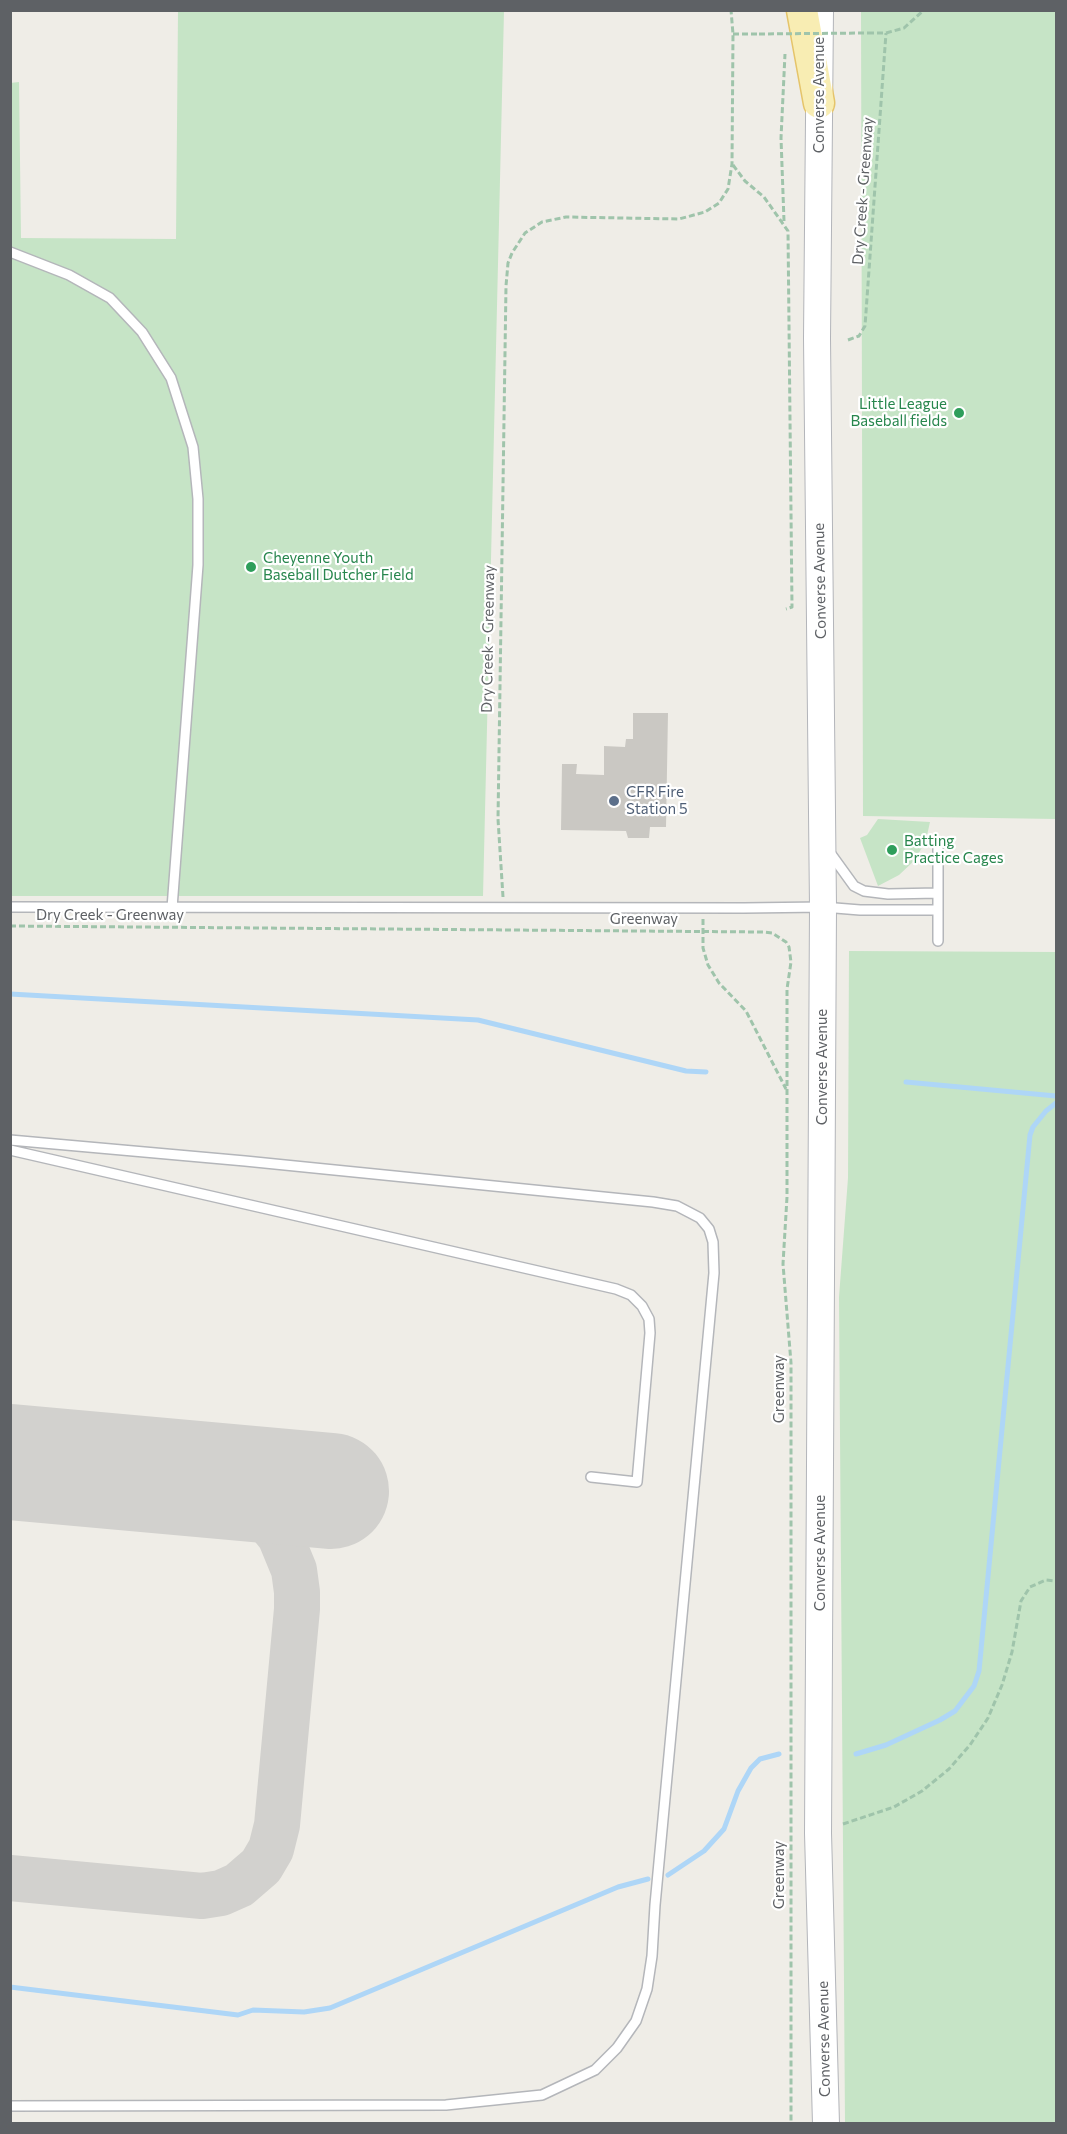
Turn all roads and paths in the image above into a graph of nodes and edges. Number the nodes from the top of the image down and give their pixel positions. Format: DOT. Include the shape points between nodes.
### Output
graph roads {
  1 [pos="730,10"];
  2 [pos="820,10"];
  3 [pos="924,10"];
  4 [pos="794,21"];
  5 [pos="886,33"];
  6 [pos="733,34"];
  7 [pos="785,42"];
  8 [pos="785,52"];
  9 [pos="819,103"];
  10 [pos="732,164"];
  11 [pos="784,224"];
  12 [pos="10,252"];
  13 [pos="848,340"];
  14 [pos="786,609"];
  15 [pos="822,842"];
  16 [pos="938,844"];
  17 [pos="938,893"];
  18 [pos="10,907"];
  19 [pos="823,907"];
  20 [pos="172,908"];
  21 [pos="503,908"];
  22 [pos="703,909"];
  23 [pos="938,910"];
  24 [pos="10,927"];
  25 [pos="503,930"];
  26 [pos="703,931"];
  27 [pos="938,941"];
  28 [pos="787,1090"];
  29 [pos="10,1140"];
  30 [pos="10,1150"];
  31 [pos="591,1477"];
  32 [pos="1056,1581"];
  33 [pos="843,1824"];
  34 [pos="10,2106"];
  35 [pos="791,2124"];
  36 [pos="826,2124"];
  1 -- 6 [label="path, Dry Creek - Greenway"];
  2 -- 9 [label="main road, Converse Avenue"];
  3 -- 5 [label="path" via="904,28"];
  4 -- 7 [label="path"];
  4 -- 9 [label="main road"];
  5 -- 6 [label="path, bridge"];
  5 -- 13 [label="path, Dry Creek - Greenway" via="866,326 859,336"];
  6 -- 10 [label="path, Dry Creek - Greenway"];
  8 -- 11 [label="path" via="781,138"];
  9 -- 15 [label="main road, Converse Avenue" via="817,350"];
  10 -- 11 [label="path"];
  10 -- 21 [label="path, Dry Creek - Greenway" via="724,196 705,212 679,219 566,217 542,222 525,233 508,263 498,819"];
  11 -- 14 [label="path" via="788,231 792,595 792,607"];
  12 -- 20 [label="lane" via="69,275 110,298 142,332 171,378 193,447 198,565"];
  15 -- 17 [label="lane" via="857,888 872,893"];
  15 -- 19 [label="main road, Converse Avenue"];
  16 -- 17 [label="lane"];
  17 -- 23 [label="lane"];
  18 -- 20 [label="lane"];
  19 -- 22 [label="lane"];
  19 -- 23 [label="lane"];
  19 -- 36 [label="main road, Converse Avenue" via="818,1833"];
  20 -- 21 [label="lane"];
  21 -- 22 [label="lane"];
  22 -- 26 [label="path"];
  23 -- 27 [label="lane"];
  24 -- 25 [label="path, Dry Creek - Greenway"];
  25 -- 26 [label="path, Greenway"];
  26 -- 28 [label="path" via="708,965 718,983 746,1011"];
  26 -- 28 [label="path, Greenway" via="772,933 789,947"];
  28 -- 35 [label="path, Greenway" via="783,1264 791,1363"];
  29 -- 34 [label="lane" via="677,1206 700,1218 709,1229 714,1273 652,1956 647,1989 636,2021 617,2048 595,2070 542,2095 446,2105"];
  30 -- 31 [label="lane" via="631,1295 649,1319 650,1333 637,1482"];
  32 -- 33 [label="path" via="1046,1580 1030,1587 1021,1601 1012,1652 988,1718 949,1769 894,1807"];
}
